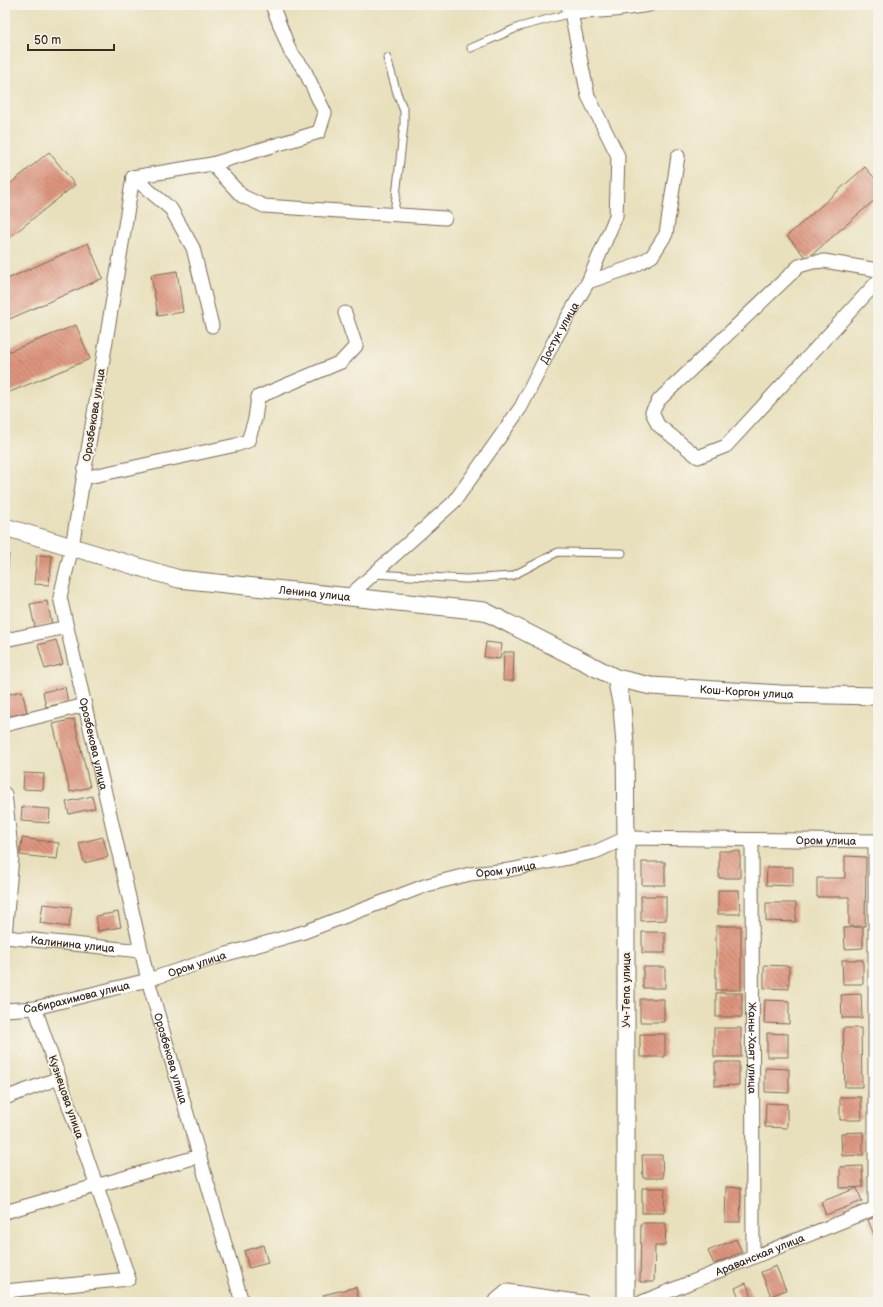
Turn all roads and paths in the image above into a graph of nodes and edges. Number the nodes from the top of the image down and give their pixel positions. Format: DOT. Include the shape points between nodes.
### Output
graph roads {
  1 [pos="272,5"];
  2 [pos="649,5"];
  3 [pos="569,9"];
  4 [pos="471,48"];
  5 [pos="387,58"];
  6 [pos="678,156"];
  7 [pos="212,164"];
  8 [pos="133,177"];
  9 [pos="394,214"];
  10 [pos="445,218"];
  11 [pos="878,270"];
  12 [pos="878,281"];
  13 [pos="588,282"];
  14 [pos="345,313"];
  15 [pos="212,326"];
  16 [pos="84,478"];
  17 [pos="5,527"];
  18 [pos="72,547"];
  19 [pos="622,553"];
  20 [pos="373,574"];
  21 [pos="348,597"];
  22 [pos="67,627"];
  23 [pos="5,640"];
  24 [pos="616,678"];
  25 [pos="878,696"];
  26 [pos="85,705"];
  27 [pos="5,724"];
  28 [pos="5,794"];
  29 [pos="626,838"];
  30 [pos="752,840"];
  31 [pos="877,841"];
  32 [pos="8,857"];
  33 [pos="5,936"];
  34 [pos="141,951"];
  35 [pos="148,980"];
  36 [pos="35,1008"];
  37 [pos="5,1010"];
  38 [pos="59,1078"];
  39 [pos="5,1098"];
  40 [pos="200,1156"];
  41 [pos="97,1186"];
  42 [pos="876,1207"];
  43 [pos="5,1212"];
  44 [pos="753,1257"];
  45 [pos="5,1291"];
  46 [pos="242,1302"];
  47 [pos="494,1302"];
  48 [pos="583,1302"];
  49 [pos="626,1302"];
  50 [pos="642,1302"];
  1 -- 7 [label="street" via="290,51 304,69 325,113 319,132"];
  2 -- 3 [label="street" via="614,10"];
  3 -- 4 [label="lane" via="520,26"];
  3 -- 13 [label="street, Достук улица" via="588,96 618,156 616,216"];
  5 -- 9 [label="lane" via="404,111"];
  6 -- 13 [label="street" via="666,234 652,256 632,267"];
  7 -- 8 [label="street"];
  7 -- 9 [label="street" via="242,196 264,206"];
  8 -- 15 [label="street" via="171,209 193,248"];
  8 -- 16 [label="street, Орозбекова улица"];
  9 -- 10 [label="street"];
  11 -- 12 [label="street" via="824,261 799,266 659,400 652,412 658,425 698,457 726,446"];
  13 -- 20 [label="street, Достук улица" via="555,339 521,407 454,502"];
  14 -- 16 [label="street" via="356,346 341,362 258,397 248,441"];
  16 -- 18 [label="street, Орозбекова улица"];
  17 -- 18 [label="street, Ленина улица"];
  18 -- 21 [label="street, Ленина улица" via="179,579"];
  18 -- 22 [label="street, Орозбекова улица" via="60,597"];
  19 -- 20 [label="lane" via="558,552 512,576 466,579"];
  20 -- 21 [label="street, Достук улица"];
  21 -- 24 [label="street, Ленина улица" via="484,611"];
  22 -- 23 [label="street"];
  22 -- 26 [label="street, Орозбекова улица"];
  24 -- 25 [label="street, Кош-Коргон улица" via="651,686 781,694"];
  24 -- 29 [label="street, Уч-Тепа улица" via="622,707 625,745"];
  26 -- 27 [label="street"];
  26 -- 34 [label="street, Орозбекова улица"];
  28 -- 32 [label="street"];
  29 -- 30 [label="street, Ором улица"];
  29 -- 35 [label="street, Ором улица" via="595,852 509,870 470,874 427,885 304,932"];
  29 -- 49 [label="street, Уч-Тепа улица"];
  30 -- 31 [label="street, Ором улица"];
  30 -- 44 [label="street, Жаны-Хаят улица"];
  31 -- 42 [label="street"];
  32 -- 33 [label="street"];
  33 -- 34 [label="street, Калинина улица"];
  34 -- 35 [label="street, Орозбекова улица"];
  35 -- 36 [label="street, Сабирахимова улица"];
  35 -- 40 [label="street, Орозбекова улица"];
  36 -- 37 [label="street, Сабирахимова улица"];
  36 -- 38 [label="street, Кузнецова улица"];
  38 -- 39 [label="street"];
  38 -- 41 [label="street, Кузнецова улица"];
  40 -- 41 [label="street"];
  40 -- 46 [label="street, Орозбекова улица"];
  41 -- 43 [label="street"];
  41 -- 45 [label="street, Кузнецова улица" via="129,1279"];
  42 -- 44 [label="street, Араванская улица"];
  44 -- 50 [label="street, Араванская улица"];
  47 -- 48 [label="street" via="508,1291"];
}
